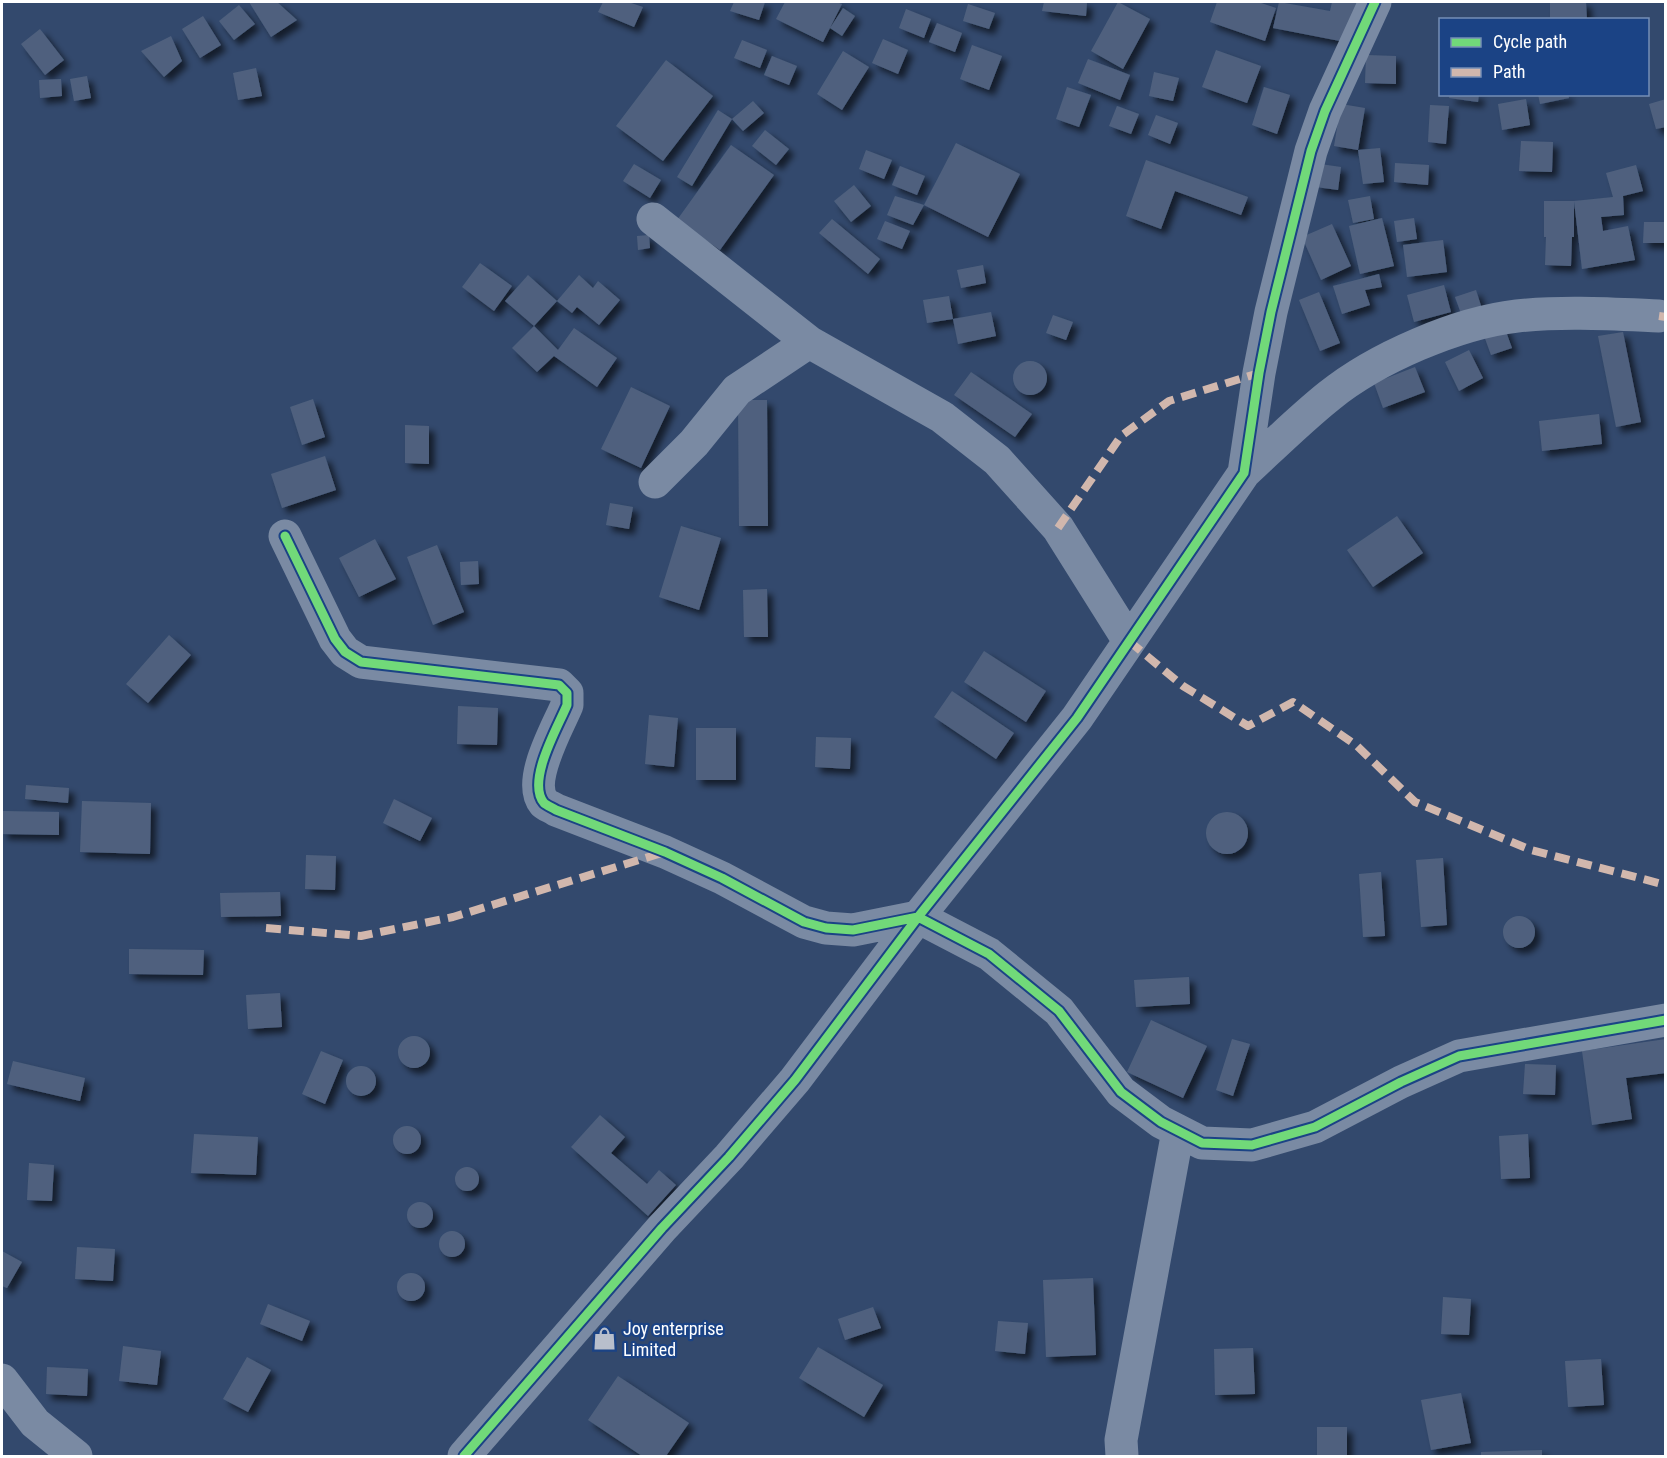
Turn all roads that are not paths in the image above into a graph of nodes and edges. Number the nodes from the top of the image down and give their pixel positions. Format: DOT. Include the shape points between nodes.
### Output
graph roads {
  1 [pos="1375,2"];
  2 [pos="653,219"];
  3 [pos="1659,316"];
  4 [pos="808,342"];
  5 [pos="1244,473"];
  6 [pos="655,482"];
  7 [pos="285,536"];
  8 [pos="1129,640"];
  9 [pos="918,917"];
  10 [pos="1665,1020"];
  11 [pos="1178,1131"];
  12 [pos="2,1380"];
  13 [pos="76,1456"];
  14 [pos="464,1456"];
  15 [pos="1122,1456"];
  1 -- 5 [label="street" via="1311,151 1271,312"];
  2 -- 4 [label="street"];
  3 -- 5 [label="street" via="1516,316 1470,326 1375,365 1330,395"];
  4 -- 6 [label="street" via="737,390"];
  4 -- 8 [label="street" via="942,417 997,460 1058,528"];
  5 -- 8 [label="street"];
  7 -- 9 [label="street" via="335,639 345,652 361,662 560,685 567,693 567,705 538,773 544,802 556,810 665,852 804,922 853,930"];
  8 -- 9 [label="street" via="1077,718"];
  9 -- 11 [label="street" via="989,954 1059,1011 1121,1092"];
  9 -- 14 [label="street" via="795,1080"];
  10 -- 11 [label="street" via="1459,1056 1315,1127 1252,1146 1202,1143"];
  11 -- 15 [label="street" via="1120,1440"];
  12 -- 13 [label="street" via="35,1423"];
}
